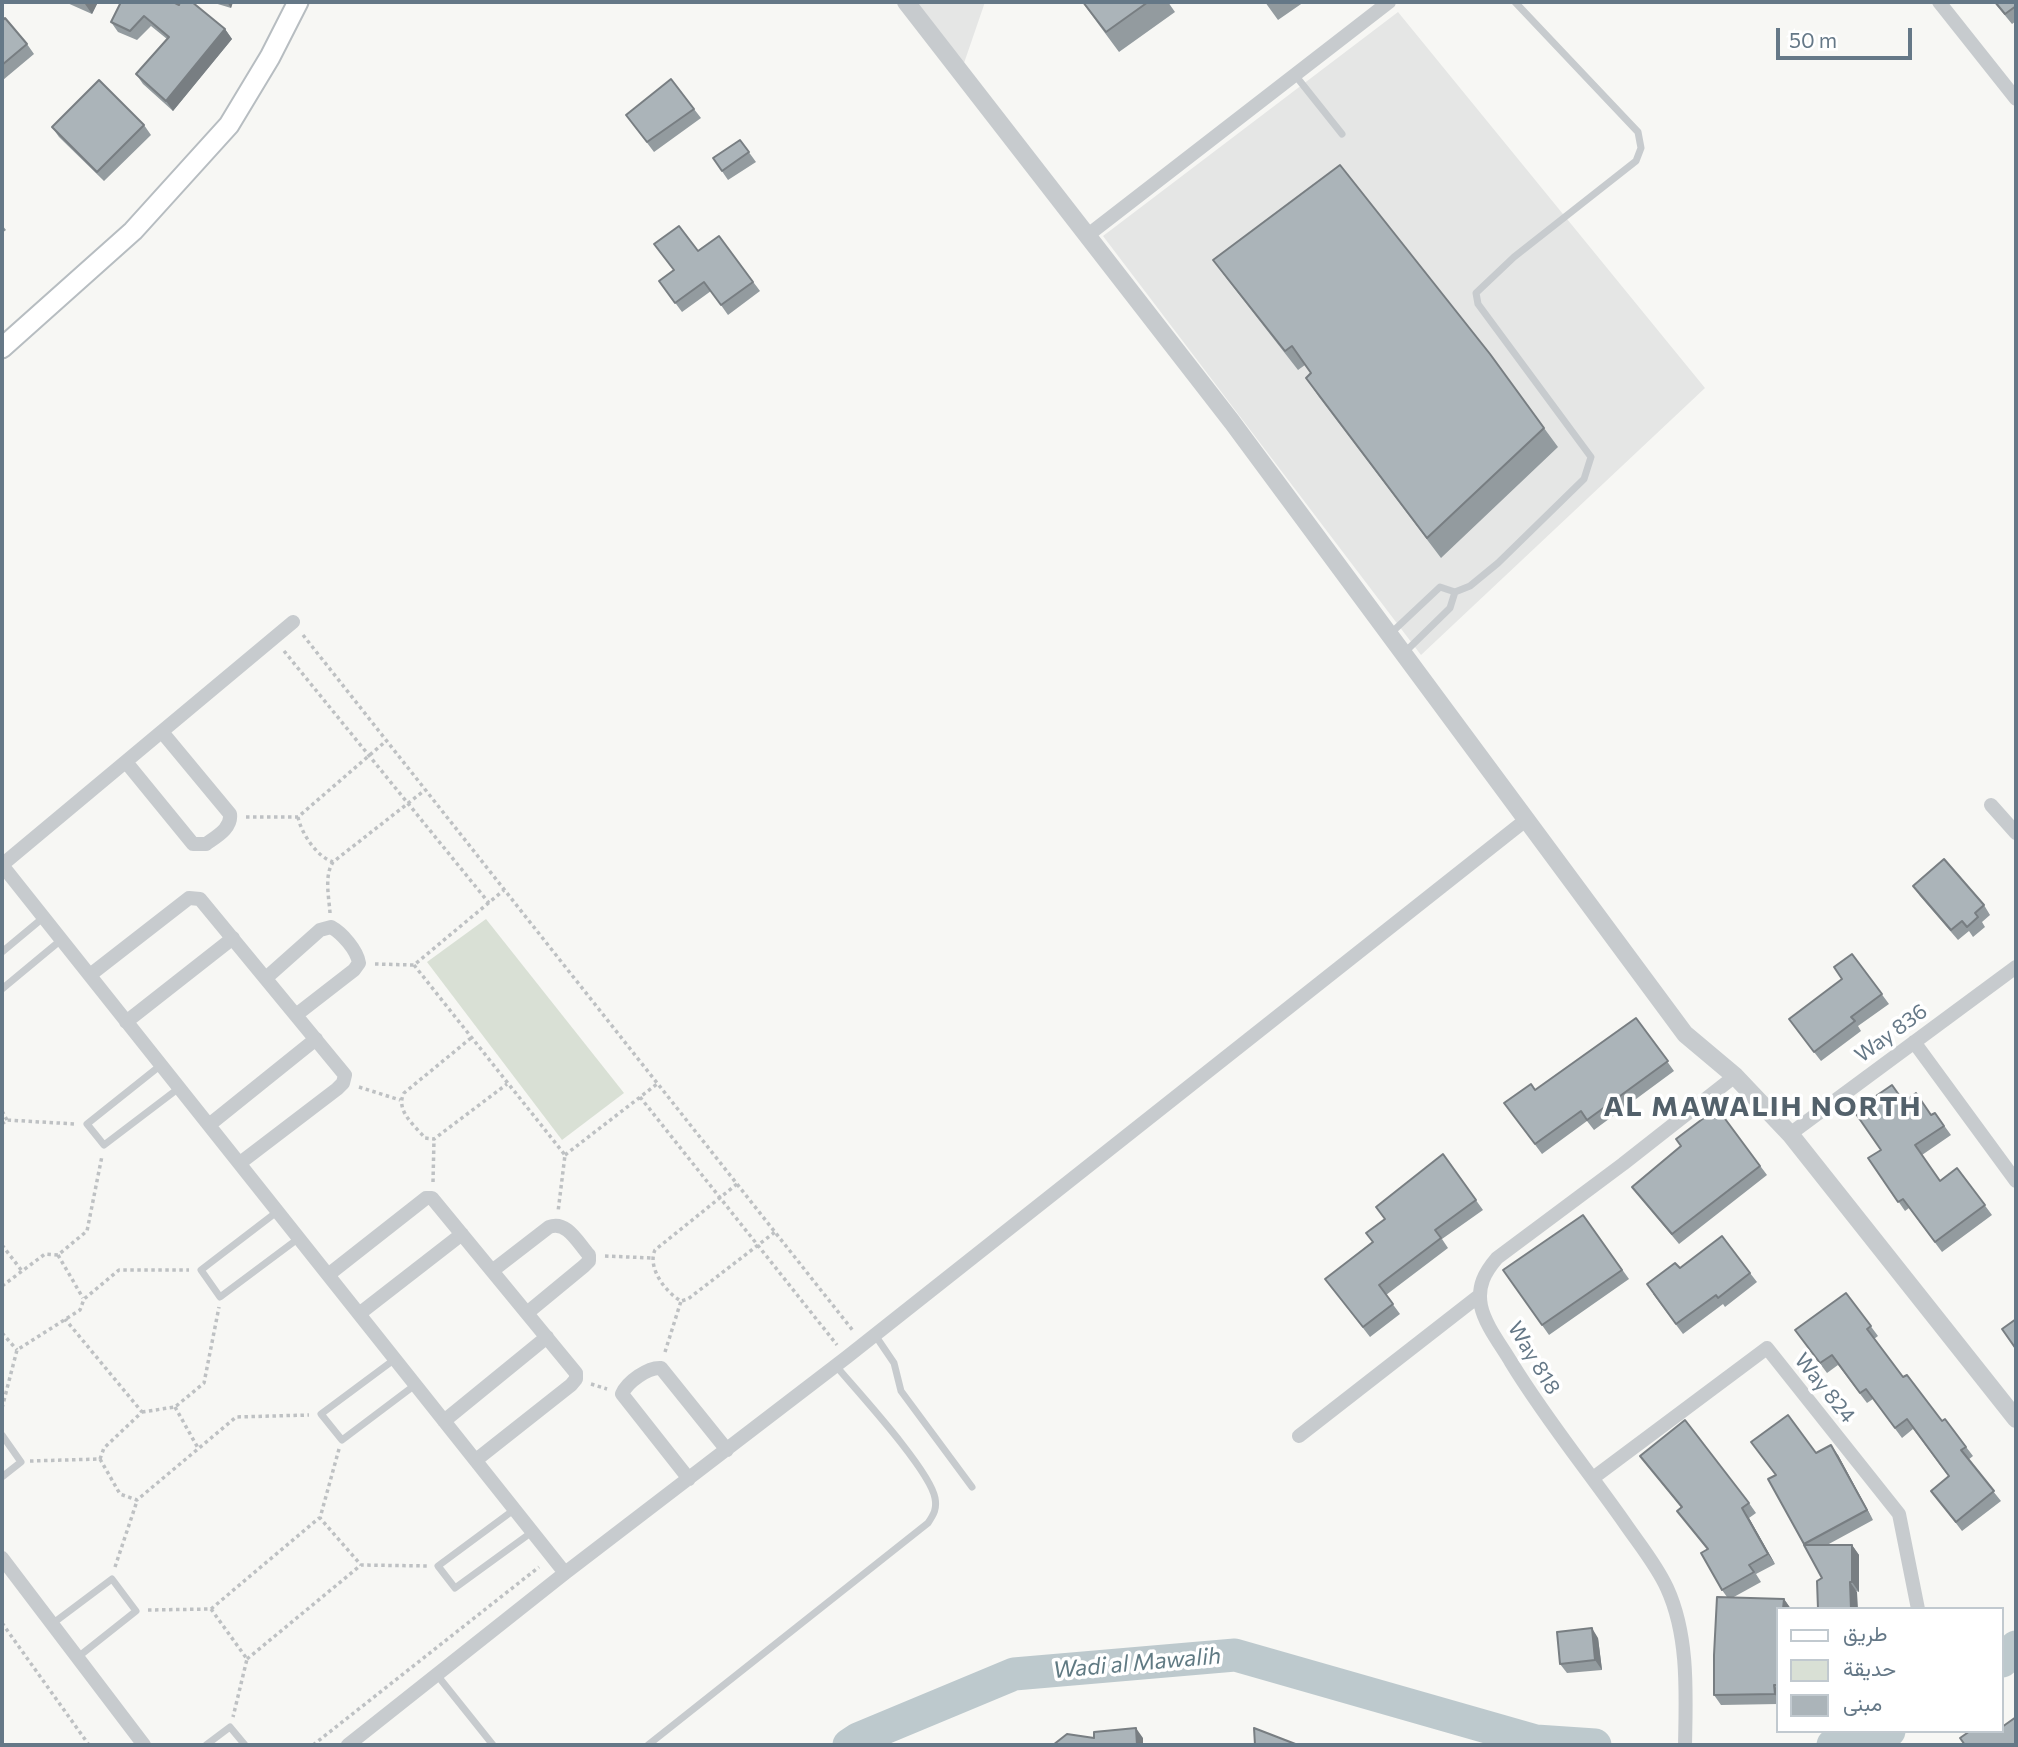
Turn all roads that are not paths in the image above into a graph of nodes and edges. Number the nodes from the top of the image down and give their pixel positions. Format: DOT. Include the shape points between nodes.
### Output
graph roads {
  1 [pos="298,2"];
  2 [pos="906,2"];
  3 [pos="1389,2"];
  4 [pos="1515,2"];
  5 [pos="1939,2"];
  6 [pos="1295,75"];
  7 [pos="2016,99"];
  8 [pos="1342,134"];
  9 [pos="1088,235"];
  10 [pos="2,348"];
  11 [pos="1455,592"];
  12 [pos="293,622"];
  13 [pos="1390,634"];
  14 [pos="1404,654"];
  15 [pos="162,732"];
  16 [pos="126,762"];
  17 [pos="1991,805"];
  18 [pos="1527,820"];
  19 [pos="2016,833"];
  20 [pos="2,865"];
  21 [pos="44,917"];
  22 [pos="233,938"];
  23 [pos="62,939"];
  24 [pos="2,952"];
  25 [pos="2016,967"];
  26 [pos="90,975"];
  27 [pos="266,978"];
  28 [pos="2,989"];
  29 [pos="296,1015"];
  30 [pos="126,1022"];
  31 [pos="316,1039"];
  32 [pos="1914,1042"];
  33 [pos="161,1065"];
  34 [pos="1735,1076"];
  35 [pos="179,1087"];
  36 [pos="209,1125"];
  37 [pos="1790,1134"];
  38 [pos="240,1163"];
  39 [pos="2016,1181"];
  40 [pos="278,1211"];
  41 [pos="462,1234"];
  42 [pos="299,1238"];
  43 [pos="492,1271"];
  44 [pos="328,1275"];
  45 [pos="1479,1295"];
  46 [pos="527,1313"];
  47 [pos="359,1314"];
  48 [pos="547,1337"];
  49 [pos="870,1339"];
  50 [pos="395,1359"];
  51 [pos="842,1362"];
  52 [pos="415,1384"];
  53 [pos="2016,1419"];
  54 [pos="444,1421"];
  55 [pos="2,1435"];
  56 [pos="1299,1436"];
  57 [pos="727,1450"];
  58 [pos="476,1460"];
  59 [pos="2,1477"];
  60 [pos="1593,1478"];
  61 [pos="689,1479"];
  62 [pos="972,1487"];
  63 [pos="515,1509"];
  64 [pos="532,1532"];
  65 [pos="2,1558"];
  66 [pos="565,1573"];
  67 [pos="1918,1607"];
  68 [pos="52,1624"];
  69 [pos="77,1657"];
  70 [pos="437,1675"];
  71 [pos="144,1745"];
  72 [pos="206,1745"];
  73 [pos="245,1745"];
  74 [pos="348,1745"];
  75 [pos="493,1745"];
  76 [pos="648,1745"];
  77 [pos="1685,1745"];
  1 -- 10 [label="main road" via="229,125 133,231"];
  2 -- 9 [label="street"];
  3 -- 6 [label="street"];
  4 -- 11 [label="lane" via="1638,132 1641,148 1636,161 1514,257 1476,293 1478,304 1591,457 1584,479 1498,563 1471,586"];
  5 -- 7 [label="street"];
  6 -- 8 [label="lane"];
  6 -- 9 [label="street"];
  9 -- 13 [label="street"];
  11 -- 13 [label="lane" via="1440,587"];
  11 -- 14 [label="lane" via="1450,608"];
  12 -- 15 [label="street"];
  13 -- 14 [label="street"];
  14 -- 18 [label="street"];
  15 -- 16 [label="street"];
  15 -- 16 [label="street" via="231,817 228,827 206,844 193,844"];
  16 -- 20 [label="street"];
  17 -- 19 [label="street"];
  18 -- 34 [label="street" via="1685,1034"];
  18 -- 49 [label="street"];
  20 -- 21 [label="street"];
  21 -- 23 [label="street"];
  21 -- 24 [label="lane"];
  22 -- 26 [label="street" via="200,899 189,898"];
  22 -- 27 [label="street"];
  22 -- 30 [label="street"];
  23 -- 26 [label="street"];
  23 -- 28 [label="lane"];
  25 -- 32 [label="street, Way 836"];
  26 -- 30 [label="street"];
  27 -- 29 [label="street"];
  27 -- 29 [label="street" via="320,930 331,927 358,955 354,970"];
  29 -- 31 [label="street"];
  30 -- 33 [label="street"];
  31 -- 36 [label="street"];
  31 -- 38 [label="street" via="344,1079"];
  32 -- 37 [label="street, Way 836"];
  32 -- 39 [label="street"];
  33 -- 35 [label="street"];
  33 -- 35 [label="lane" via="87,1124 104,1145"];
  34 -- 37 [label="street"];
  34 -- 45 [label="street" via="1497,1258 1484,1276"];
  35 -- 36 [label="street"];
  36 -- 38 [label="street"];
  37 -- 53 [label="street"];
  38 -- 40 [label="street"];
  40 -- 42 [label="street"];
  40 -- 42 [label="lane" via="201,1270 220,1297"];
  41 -- 43 [label="street"];
  41 -- 44 [label="street" via="432,1198 426,1198"];
  41 -- 47 [label="street"];
  42 -- 44 [label="street"];
  43 -- 46 [label="street"];
  43 -- 46 [label="street" via="556,1224 564,1226 589,1255 584,1266"];
  44 -- 47 [label="street"];
  45 -- 56 [label="street"];
  45 -- 60 [label="street, Way 818" via="1494,1333 1538,1406"];
  46 -- 48 [label="street"];
  47 -- 50 [label="street"];
  48 -- 54 [label="street"];
  48 -- 58 [label="street" via="576,1379"];
  49 -- 51 [label="street"];
  49 -- 62 [label="lane" via="894,1363 901,1391"];
  50 -- 52 [label="street"];
  50 -- 52 [label="lane" via="321,1414 342,1440"];
  51 -- 57 [label="street"];
  51 -- 76 [label="lane" via="925,1475 936,1510 928,1523"];
  52 -- 54 [label="street"];
  54 -- 58 [label="street"];
  55 -- 59 [label="lane" via="21,1462"];
  57 -- 61 [label="street"];
  57 -- 61 [label="street" via="661,1368 650,1368 622,1394"];
  58 -- 63 [label="street"];
  60 -- 67 [label="street, Way 824" via="1767,1348 1899,1514"];
  60 -- 77 [label="street, Way 818" via="1668,1590 1680,1632"];
  61 -- 66 [label="street"];
  63 -- 64 [label="street"];
  63 -- 64 [label="lane" via="438,1566 455,1588"];
  64 -- 66 [label="street"];
  65 -- 68 [label="street"];
  66 -- 70 [label="street"];
  68 -- 69 [label="street"];
  68 -- 69 [label="lane" via="112,1579 136,1611"];
  69 -- 71 [label="street"];
  70 -- 74 [label="street"];
  70 -- 75 [label="lane"];
  72 -- 73 [label="lane" via="230,1727"];
}
